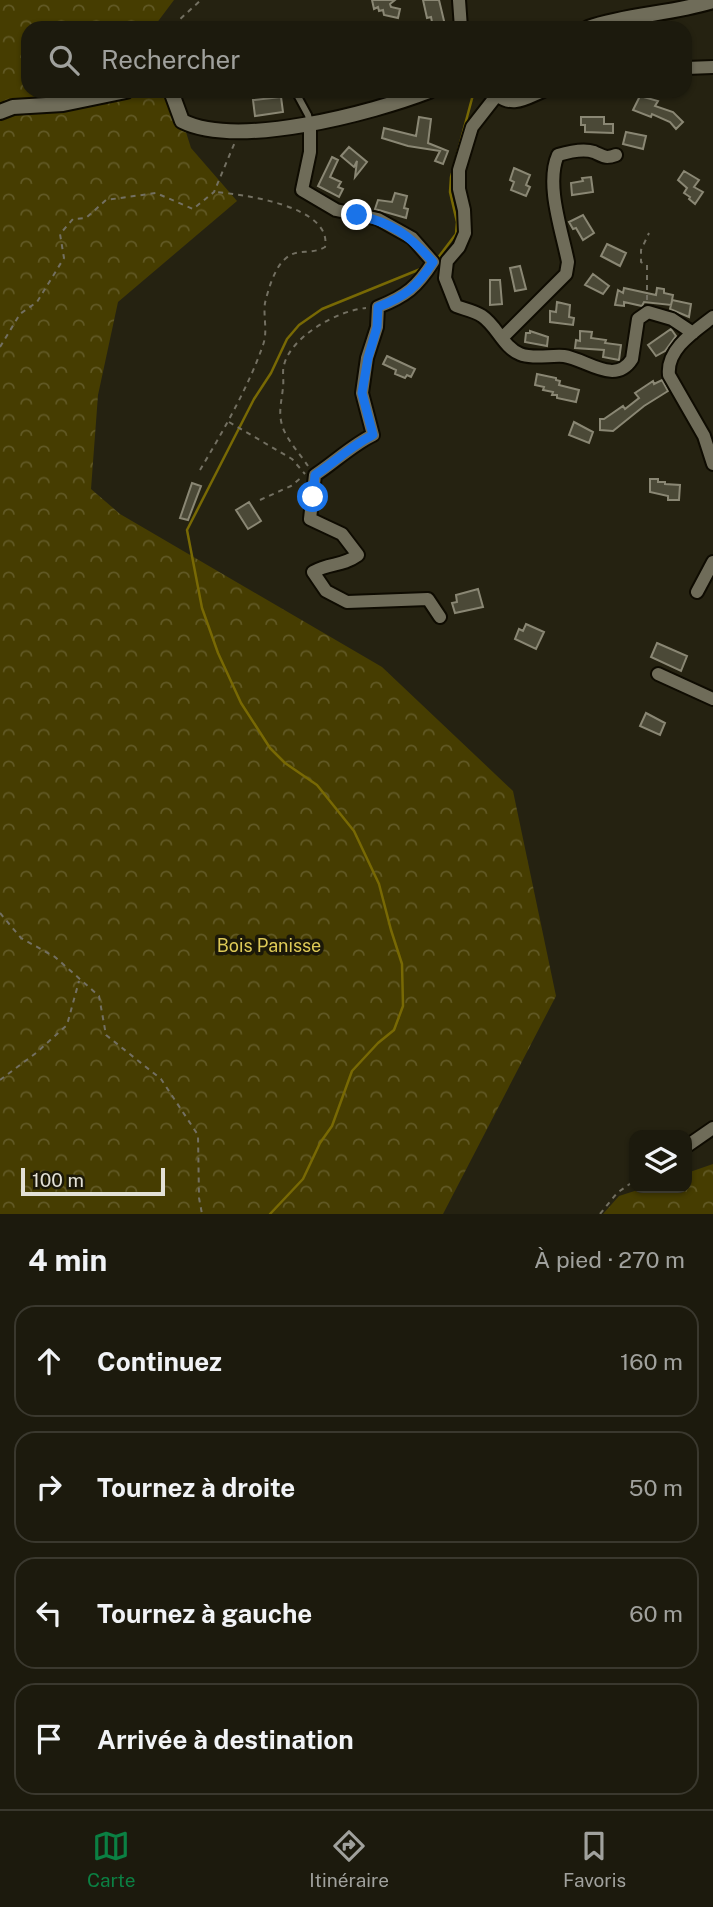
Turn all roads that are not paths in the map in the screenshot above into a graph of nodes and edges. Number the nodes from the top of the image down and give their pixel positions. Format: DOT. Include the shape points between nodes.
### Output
graph roads {
  1 [pos="459,0"];
  2 [pos="704,2"];
  3 [pos="460,21"];
  4 [pos="610,21"];
  5 [pos="713,67"];
  6 [pos="692,68"];
  7 [pos="92,98"];
  8 [pos="174,98"];
  9 [pos="299,98"];
  10 [pos="407,98"];
  11 [pos="494,98"];
  12 [pos="503,98"];
  13 [pos="528,98"];
  14 [pos="0,112"];
  15 [pos="310,123"];
  16 [pos="616,155"];
  17 [pos="713,317"];
  18 [pos="693,333"];
  19 [pos="502,338"];
  20 [pos="713,464"];
  21 [pos="713,562"];
  22 [pos="696,592"];
  23 [pos="440,617"];
  24 [pos="658,674"];
  25 [pos="713,699"];
  26 [pos="713,1128"];
  27 [pos="692,1143"];
  1 -- 3 [label="street"];
  2 -- 4 [label="street"];
  5 -- 6 [label="street"];
  7 -- 14 [label="street"];
  8 -- 15 [label="street" via="182,121 202,128 239,131"];
  9 -- 15 [label="lane"];
  10 -- 15 [label="street"];
  11 -- 19 [label="street" via="472,127 459,170 465,233 447,261 445,278 456,306 482,316"];
  12 -- 13 [label="street" via="507,102"];
  15 -- 23 [label="street" via="302,190 336,210 378,219 412,238 433,262 419,285 378,307 362,393 373,435 315,475 310,519 342,534 358,555 346,564 327,564 313,572 326,591 347,602 428,598"];
  16 -- 19 [label="street" via="607,158 595,152 569,151 558,155 552,184 568,262 566,274"];
  17 -- 18 [label="street"];
  18 -- 19 [label="street" via="672,318 648,312 638,319 632,359 624,370 611,371 567,356 521,355"];
  18 -- 20 [label="street" via="673,354 669,375 704,436"];
  21 -- 22 [label="street"];
  24 -- 25 [label="street"];
  26 -- 27 [label="street"];
}
